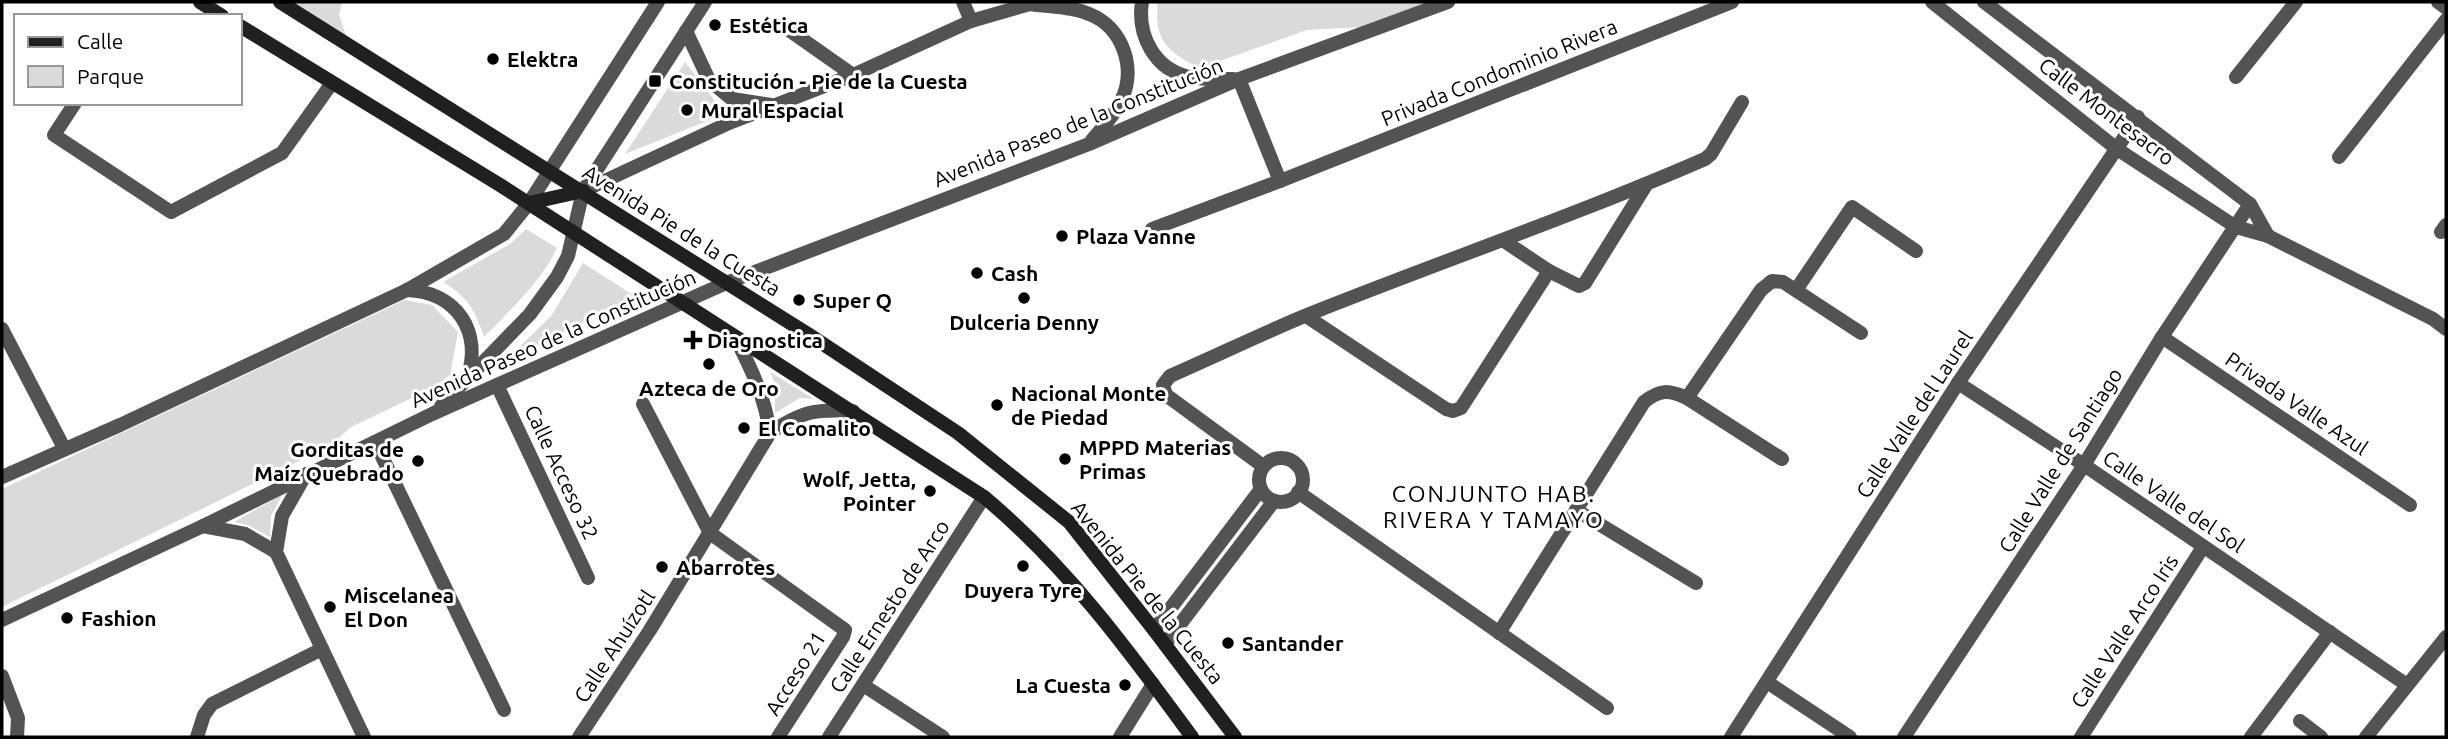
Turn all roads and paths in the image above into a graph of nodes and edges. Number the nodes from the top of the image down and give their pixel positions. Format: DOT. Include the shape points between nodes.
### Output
graph roads {
  1 [pos="200,2"];
  2 [pos="280,2"];
  3 [pos="658,2"];
  4 [pos="705,2"];
  5 [pos="964,2"];
  6 [pos="1142,2"];
  7 [pos="1448,2"];
  8 [pos="1732,2"];
  9 [pos="1932,2"];
  10 [pos="1983,2"];
  11 [pos="2296,2"];
  12 [pos="2438,2"];
  13 [pos="1033,3"];
  14 [pos="2446,8"];
  15 [pos="219,14"];
  16 [pos="2446,20"];
  17 [pos="971,21"];
  18 [pos="242,27"];
  19 [pos="786,28"];
  20 [pos="687,31"];
  21 [pos="853,75"];
  22 [pos="2236,77"];
  23 [pos="1239,79"];
  24 [pos="332,83"];
  25 [pos="1742,102"];
  26 [pos="74,105"];
  27 [pos="773,105"];
  28 [pos="2138,117"];
  29 [pos="1088,144"];
  30 [pos="2117,149"];
  31 [pos="2339,157"];
  32 [pos="550,171"];
  33 [pos="1280,181"];
  34 [pos="1646,185"];
  35 [pos="583,191"];
  36 [pos="529,203"];
  37 [pos="2250,204"];
  38 [pos="2236,227"];
  39 [pos="1152,229"];
  40 [pos="575,233"];
  41 [pos="2268,236"];
  42 [pos="1504,241"];
  43 [pos="1916,251"];
  44 [pos="1549,271"];
  45 [pos="726,283"];
  46 [pos="407,290"];
  47 [pos="1796,290"];
  48 [pos="682,304"];
  49 [pos="1306,316"];
  50 [pos="2,329"];
  51 [pos="2446,329"];
  52 [pos="1861,333"];
  53 [pos="2162,337"];
  54 [pos="736,339"];
  55 [pos="466,381"];
  56 [pos="1958,383"];
  57 [pos="498,385"];
  58 [pos="1688,398"];
  59 [pos="643,404"];
  60 [pos="853,411"];
  61 [pos="432,414"];
  62 [pos="770,433"];
  63 [pos="376,442"];
  64 [pos="64,448"];
  65 [pos="1782,459"];
  66 [pos="2084,465"];
  67 [pos="1263,466"];
  68 [pos="306,474"];
  69 [pos="2,477"];
  70 [pos="1261,489"];
  71 [pos="1298,492"];
  72 [pos="984,498"];
  73 [pos="1274,501"];
  74 [pos="2410,505"];
  75 [pos="1576,510"];
  76 [pos="1242,515"];
  77 [pos="1256,525"];
  78 [pos="203,526"];
  79 [pos="710,533"];
  80 [pos="2203,547"];
  81 [pos="276,552"];
  82 [pos="588,578"];
  83 [pos="1696,583"];
  84 [pos="2,620"];
  85 [pos="1154,630"];
  86 [pos="2330,632"];
  87 [pos="1499,633"];
  88 [pos="2446,637"];
  89 [pos="1165,644"];
  90 [pos="322,649"];
  91 [pos="2,676"];
  92 [pos="1767,682"];
  93 [pos="1153,684"];
  94 [pos="863,685"];
  95 [pos="2407,685"];
  96 [pos="1607,708"];
  97 [pos="504,710"];
  98 [pos="2300,721"];
  99 [pos="17,737"];
  100 [pos="197,737"];
  101 [pos="364,737"];
  102 [pos="579,737"];
  103 [pos="778,737"];
  104 [pos="829,737"];
  105 [pos="943,737"];
  106 [pos="1120,737"];
  107 [pos="1192,737"];
  108 [pos="1235,737"];
  109 [pos="1731,737"];
  110 [pos="1850,737"];
  111 [pos="1904,737"];
  112 [pos="2081,737"];
  113 [pos="2251,737"];
  114 [pos="2321,737"];
  115 [pos="2366,737"];
  1 -- 15 [label="main road"];
  2 -- 32 [label="main road, Avenida Pie de la Cuesta"];
  3 -- 32 [label="street"];
  4 -- 20 [label="street"];
  5 -- 17 [label="street"];
  6 -- 23 [label="street" via="1145,39 1168,68 1190,77"];
  7 -- 23 [label="street, Avenida Paseo de la Constitución"];
  8 -- 33 [label="street, Privada Condominio Rivera"];
  9 -- 30 [label="street, Calle Montesacro"];
  10 -- 28 [label="street, Calle Montesacro"];
  11 -- 22 [label="street"];
  12 -- 14 [label="street"];
  13 -- 17 [label="street"];
  13 -- 29 [label="street" via="1089,14 1111,29 1125,52 1128,76 1123,99"];
  16 -- 31 [label="street"];
  17 -- 21 [label="street"];
  18 -- 24 [label="main road"];
  19 -- 21 [label="street"];
  20 -- 27 [label="street" via="709,80 732,99"];
  20 -- 35 [label="street"];
  21 -- 27 [label="street"];
  23 -- 29 [label="street, Avenida Paseo de la Constitución"];
  23 -- 33 [label="street"];
  24 -- 26 [label="street" via="282,153 172,212 54,135"];
  24 -- 36 [label="main road"];
  25 -- 34 [label="street" via="1711,155"];
  27 -- 35 [label="street"];
  28 -- 30 [label="street, Calle Valle del Laurel"];
  28 -- 37 [label="street, Calle Montesacro"];
  29 -- 45 [label="street, Avenida Paseo de la Constitución"];
  30 -- 38 [label="street, Calle Montesacro"];
  30 -- 56 [label="street, Calle Valle del Laurel"];
  32 -- 35 [label="main road, Avenida Pie de la Cuesta"];
  32 -- 36 [label="street"];
  33 -- 39 [label="street, Privada Condominio Rivera"];
  34 -- 42 [label="street"];
  34 -- 44 [label="street" via="1585,283 1571,284"];
  35 -- 36 [label="main road"];
  35 -- 40 [label="street"];
  35 -- 45 [label="main road, Avenida Pie de la Cuesta"];
  36 -- 40 [label="main road"];
  36 -- 46 [label="street" via="504,234"];
  37 -- 38 [label="street, Calle Valle de Santiago"];
  37 -- 41 [label="street, Calle Montesacro"];
  38 -- 41 [label="street, Calle Montesacro"];
  38 -- 53 [label="street, Calle Valle de Santiago"];
  40 -- 48 [label="main road"];
  40 -- 55 [label="street" via="557,277 530,314"];
  41 -- 51 [label="street, Calle Montesacro"];
  42 -- 44 [label="street"];
  42 -- 49 [label="street"];
  43 -- 47 [label="street" via="1852,207"];
  44 -- 49 [label="street" via="1461,408 1453,411"];
  45 -- 48 [label="street, Avenida Paseo de la Constitución"];
  45 -- 85 [label="main road, Avenida Pie de la Cuesta" via="958,433 1051,506 1069,522"];
  46 -- 55 [label="street" via="431,293 461,316 473,354"];
  46 -- 64 [label="street"];
  47 -- 52 [label="street"];
  47 -- 58 [label="street" via="1778,281 1766,285"];
  48 -- 54 [label="main road"];
  48 -- 57 [label="street, Avenida Paseo de la Constitución"];
  49 -- 67 [label="street" via="1170,376 1163,385 1166,395"];
  50 -- 64 [label="street"];
  53 -- 66 [label="street, Calle Valle de Santiago"];
  53 -- 74 [label="street, Privada Valle Azul"];
  54 -- 60 [label="main road"];
  54 -- 62 [label="street" via="756,377"];
  55 -- 61 [label="street"];
  56 -- 66 [label="street, Calle Valle del Sol"];
  56 -- 92 [label="street, Calle Valle del Laurel"];
  57 -- 61 [label="street, Avenida Paseo de la Constitución"];
  57 -- 82 [label="street, Calle Acceso 32"];
  58 -- 65 [label="street"];
  58 -- 75 [label="street" via="1661,391 1644,402"];
  59 -- 79 [label="street"];
  60 -- 62 [label="street, Calle Ahuízotl" via="822,409 803,414"];
  60 -- 72 [label="main road"];
  61 -- 63 [label="street, Avenida Paseo de la Constitución"];
  62 -- 79 [label="street, Calle Ahuízotl"];
  63 -- 68 [label="street, Avenida Paseo de la Constitución"];
  63 -- 97 [label="street"];
  64 -- 69 [label="street"];
  66 -- 80 [label="street, Calle Valle del Sol"];
  66 -- 111 [label="street, Calle Valle de Santiago"];
  67 -- 70 [label="street"];
  67 -- 71 [label="street" via="1281,457 1295,462 1303,480"];
  68 -- 78 [label="street, Avenida Paseo de la Constitución"];
  68 -- 81 [label="street" via="282,516"];
  70 -- 73 [label="street"];
  70 -- 76 [label="street"];
  71 -- 73 [label="street" via="1288,501"];
  71 -- 87 [label="street"];
  72 -- 93 [label="main road" via="1052,560"];
  72 -- 94 [label="street, Calle Ernesto de Arco"];
  73 -- 77 [label="street"];
  75 -- 83 [label="street"];
  75 -- 87 [label="street"];
  76 -- 77 [label="street"];
  76 -- 85 [label="street"];
  77 -- 89 [label="street"];
  78 -- 81 [label="street" via="245,534"];
  78 -- 84 [label="street, Avenida Paseo de la Constitución"];
  79 -- 102 [label="street, Calle Ahuízotl"];
  79 -- 103 [label="street, Acceso 21" via="845,630"];
  80 -- 86 [label="street, Calle Valle del Sol"];
  80 -- 112 [label="street, Calle Valle Arco Iris"];
  81 -- 90 [label="street"];
  85 -- 89 [label="main road, Avenida Pie de la Cuesta"];
  86 -- 95 [label="street, Calle Valle del Sol"];
  86 -- 113 [label="street"];
  87 -- 96 [label="street"];
  88 -- 95 [label="street"];
  89 -- 108 [label="main road, Avenida Pie de la Cuesta"];
  90 -- 100 [label="street" via="212,704"];
  90 -- 101 [label="street"];
  91 -- 99 [label="street" via="18,718"];
  92 -- 109 [label="street, Calle Valle del Laurel"];
  92 -- 110 [label="street"];
  93 -- 106 [label="street"];
  93 -- 107 [label="main road"];
  94 -- 104 [label="street, Calle Ernesto de Arco"];
  94 -- 105 [label="street"];
  95 -- 115 [label="street"];
  98 -- 114 [label="street"];
}
